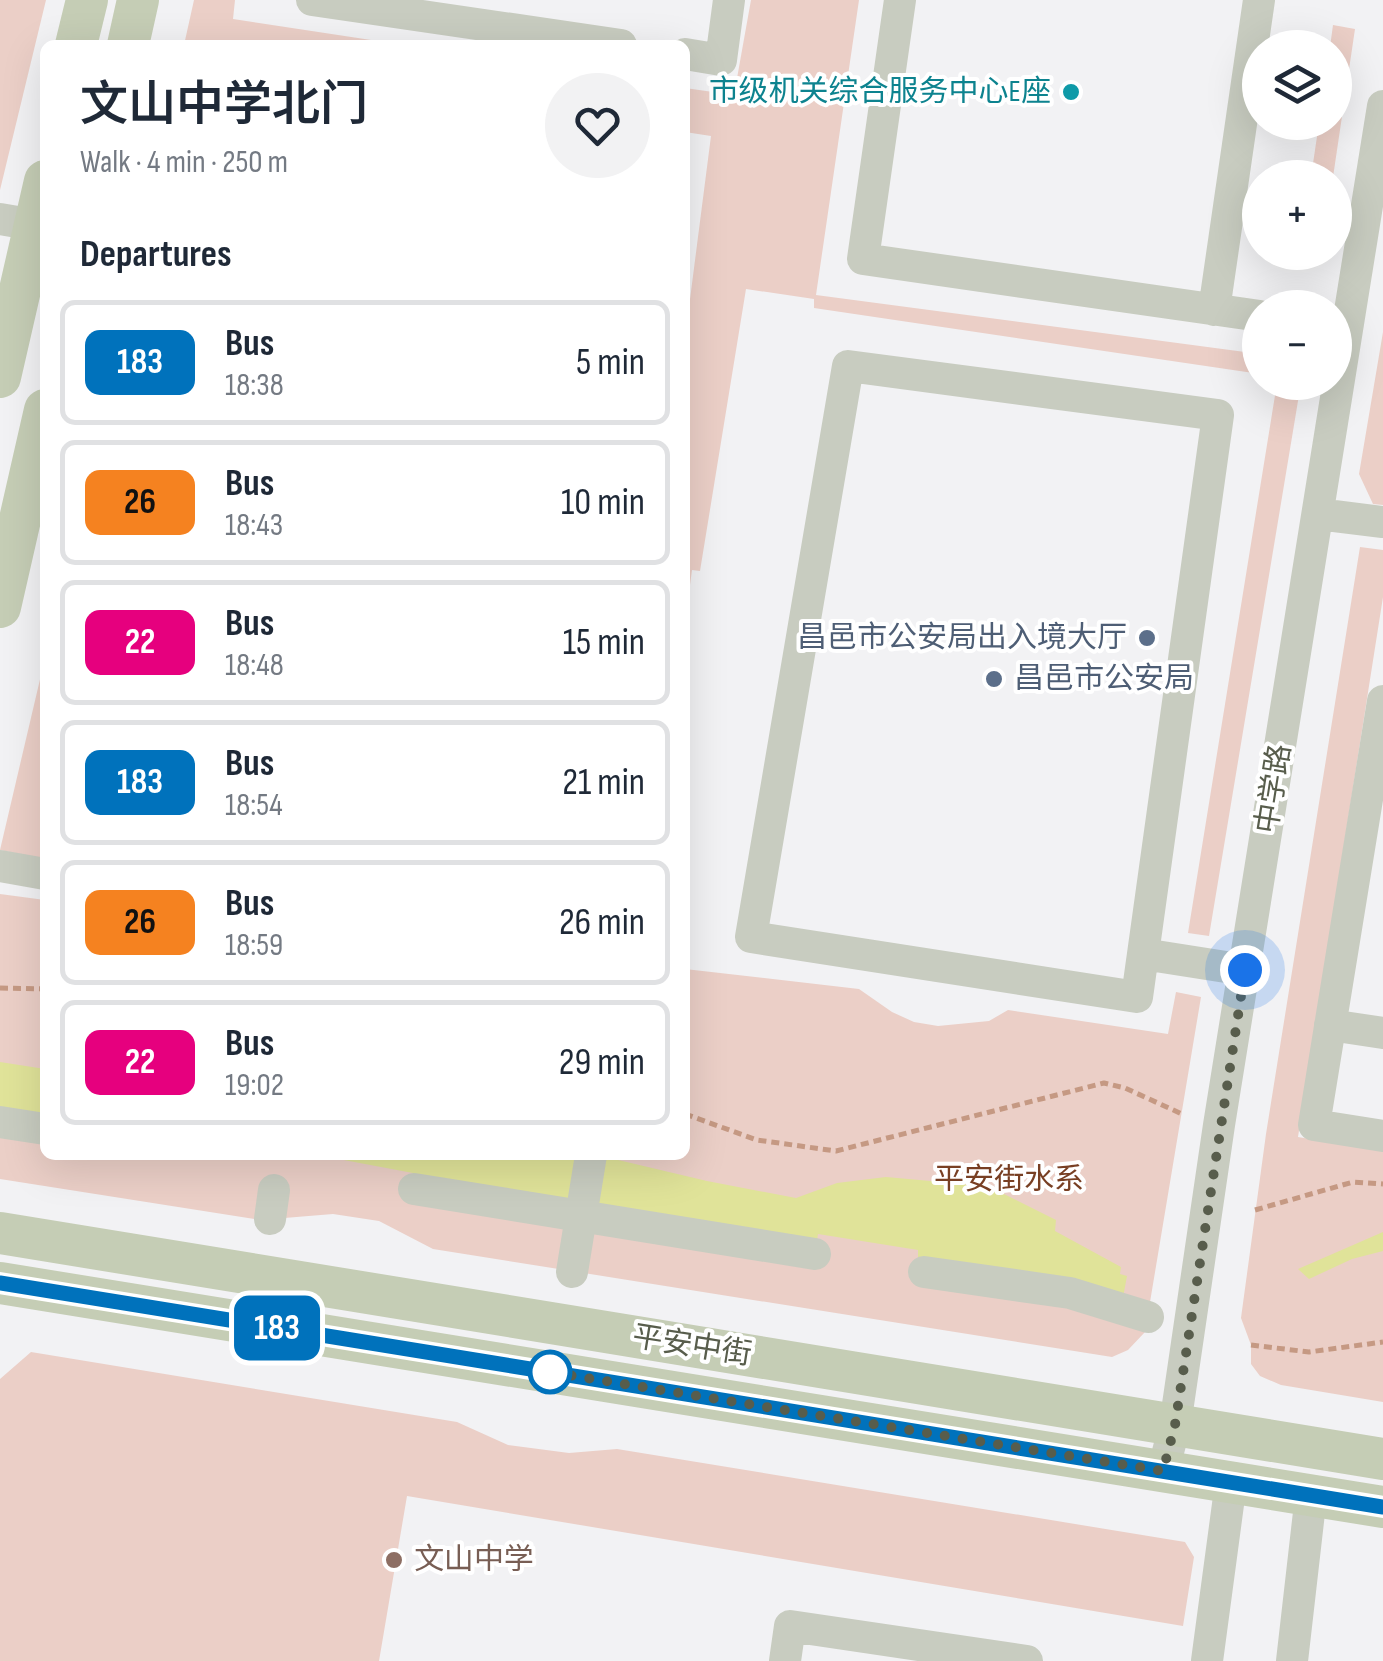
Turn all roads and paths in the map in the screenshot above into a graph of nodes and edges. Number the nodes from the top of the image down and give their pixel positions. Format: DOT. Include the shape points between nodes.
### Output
graph roads {
  1 [pos="87,0"];
  2 [pos="138,0"];
  3 [pos="312,0"];
  4 [pos="729,0"];
  5 [pos="900,0"];
  6 [pos="1259,0"];
  7 [pos="77,40"];
  8 [pos="129,40"];
  9 [pos="587,40"];
  10 [pos="690,55"];
  11 [pos="1383,106"];
  12 [pos="40,189"];
  13 [pos="18,222"];
  14 [pos="1349,290"];
  15 [pos="1214,310"];
  16 [pos="1242,314"];
  17 [pos="0,377"];
  18 [pos="1333,400"];
  19 [pos="40,435"];
  20 [pos="1318,514"];
  21 [pos="1383,522"];
  22 [pos="0,607"];
  23 [pos="1383,701"];
  24 [pos="1373,822"];
  25 [pos="0,866"];
  26 [pos="40,873"];
  27 [pos="1143,954"];
  28 [pos="1245,970"];
  29 [pos="0,988"];
  30 [pos="40,989"];
  31 [pos="1330,1025"];
  32 [pos="1383,1033"];
  33 [pos="1182,1114"];
  34 [pos="690,1116"];
  35 [pos="0,1122"];
  36 [pos="40,1128"];
  37 [pos="1383,1136"];
  38 [pos="590,1160"];
  39 [pos="1383,1184"];
  40 [pos="414,1189"];
  41 [pos="1255,1210"];
  42 [pos="580,1218"];
  43 [pos="0,1233"];
  44 [pos="815,1254"];
  45 [pos="572,1272"];
  46 [pos="924,1272"];
  47 [pos="0,1283"];
  48 [pos="1148,1318"];
  49 [pos="1383,1342"];
  50 [pos="1251,1345"];
  51 [pos="1175,1425"];
  52 [pos="1383,1459"];
  53 [pos="1163,1471"];
  54 [pos="1230,1482"];
  55 [pos="1310,1495"];
  56 [pos="1383,1507"];
  57 [pos="785,1661"];
  58 [pos="1027,1661"];
  59 [pos="1207,1661"];
  60 [pos="1292,1661"];
  1 -- 7 [label="main road"];
  2 -- 8 [label="main road"];
  3 -- 9 [label="street"];
  4 -- 10 [label="street" via="721,60"];
  5 -- 15 [label="street" via="862,259"];
  6 -- 15 [label="street"];
  11 -- 14 [label="street, 中学路"];
  12 -- 13 [label="main road"];
  13 -- 17 [label="main road"];
  15 -- 16 [label="street"];
  18 -- 20 [label="street, 中学路"];
  19 -- 22 [label="main road"];
  20 -- 21 [label="street"];
  20 -- 28 [label="street, 中学路"];
  23 -- 24 [label="street"];
  24 -- 31 [label="street"];
  25 -- 26 [label="street"];
  27 -- 27 [label="street" via="1218,415 848,366 752,937 1138,997"];
  27 -- 28 [label="street"];
  28 -- 51 [label="street, 中学路"];
  29 -- 30 [label="path"];
  31 -- 32 [label="street"];
  31 -- 37 [label="street" via="1314,1124"];
  33 -- 34 [label="path" via="1104,1082 836,1151 757,1140"];
  35 -- 36 [label="street"];
  38 -- 42 [label="street"];
  39 -- 41 [label="path" via="1353,1182"];
  40 -- 42 [label="street"];
  42 -- 44 [label="street"];
  42 -- 45 [label="street"];
  43 -- 51 [label="main road, 平安中街"];
  46 -- 48 [label="street" via="1070,1293"];
  47 -- 53 [label="main road, 平安中街"];
  49 -- 50 [label="path" via="1309,1352"];
  51 -- 52 [label="main road, 平安中街"];
  51 -- 53 [label="street, 中学路"];
  53 -- 54 [label="main road, 平安中街"];
  54 -- 55 [label="main road, 平安中街"];
  54 -- 59 [label="street"];
  55 -- 56 [label="main road, 平安中街"];
  55 -- 60 [label="street"];
  57 -- 58 [label="street" via="790,1626"];
}
